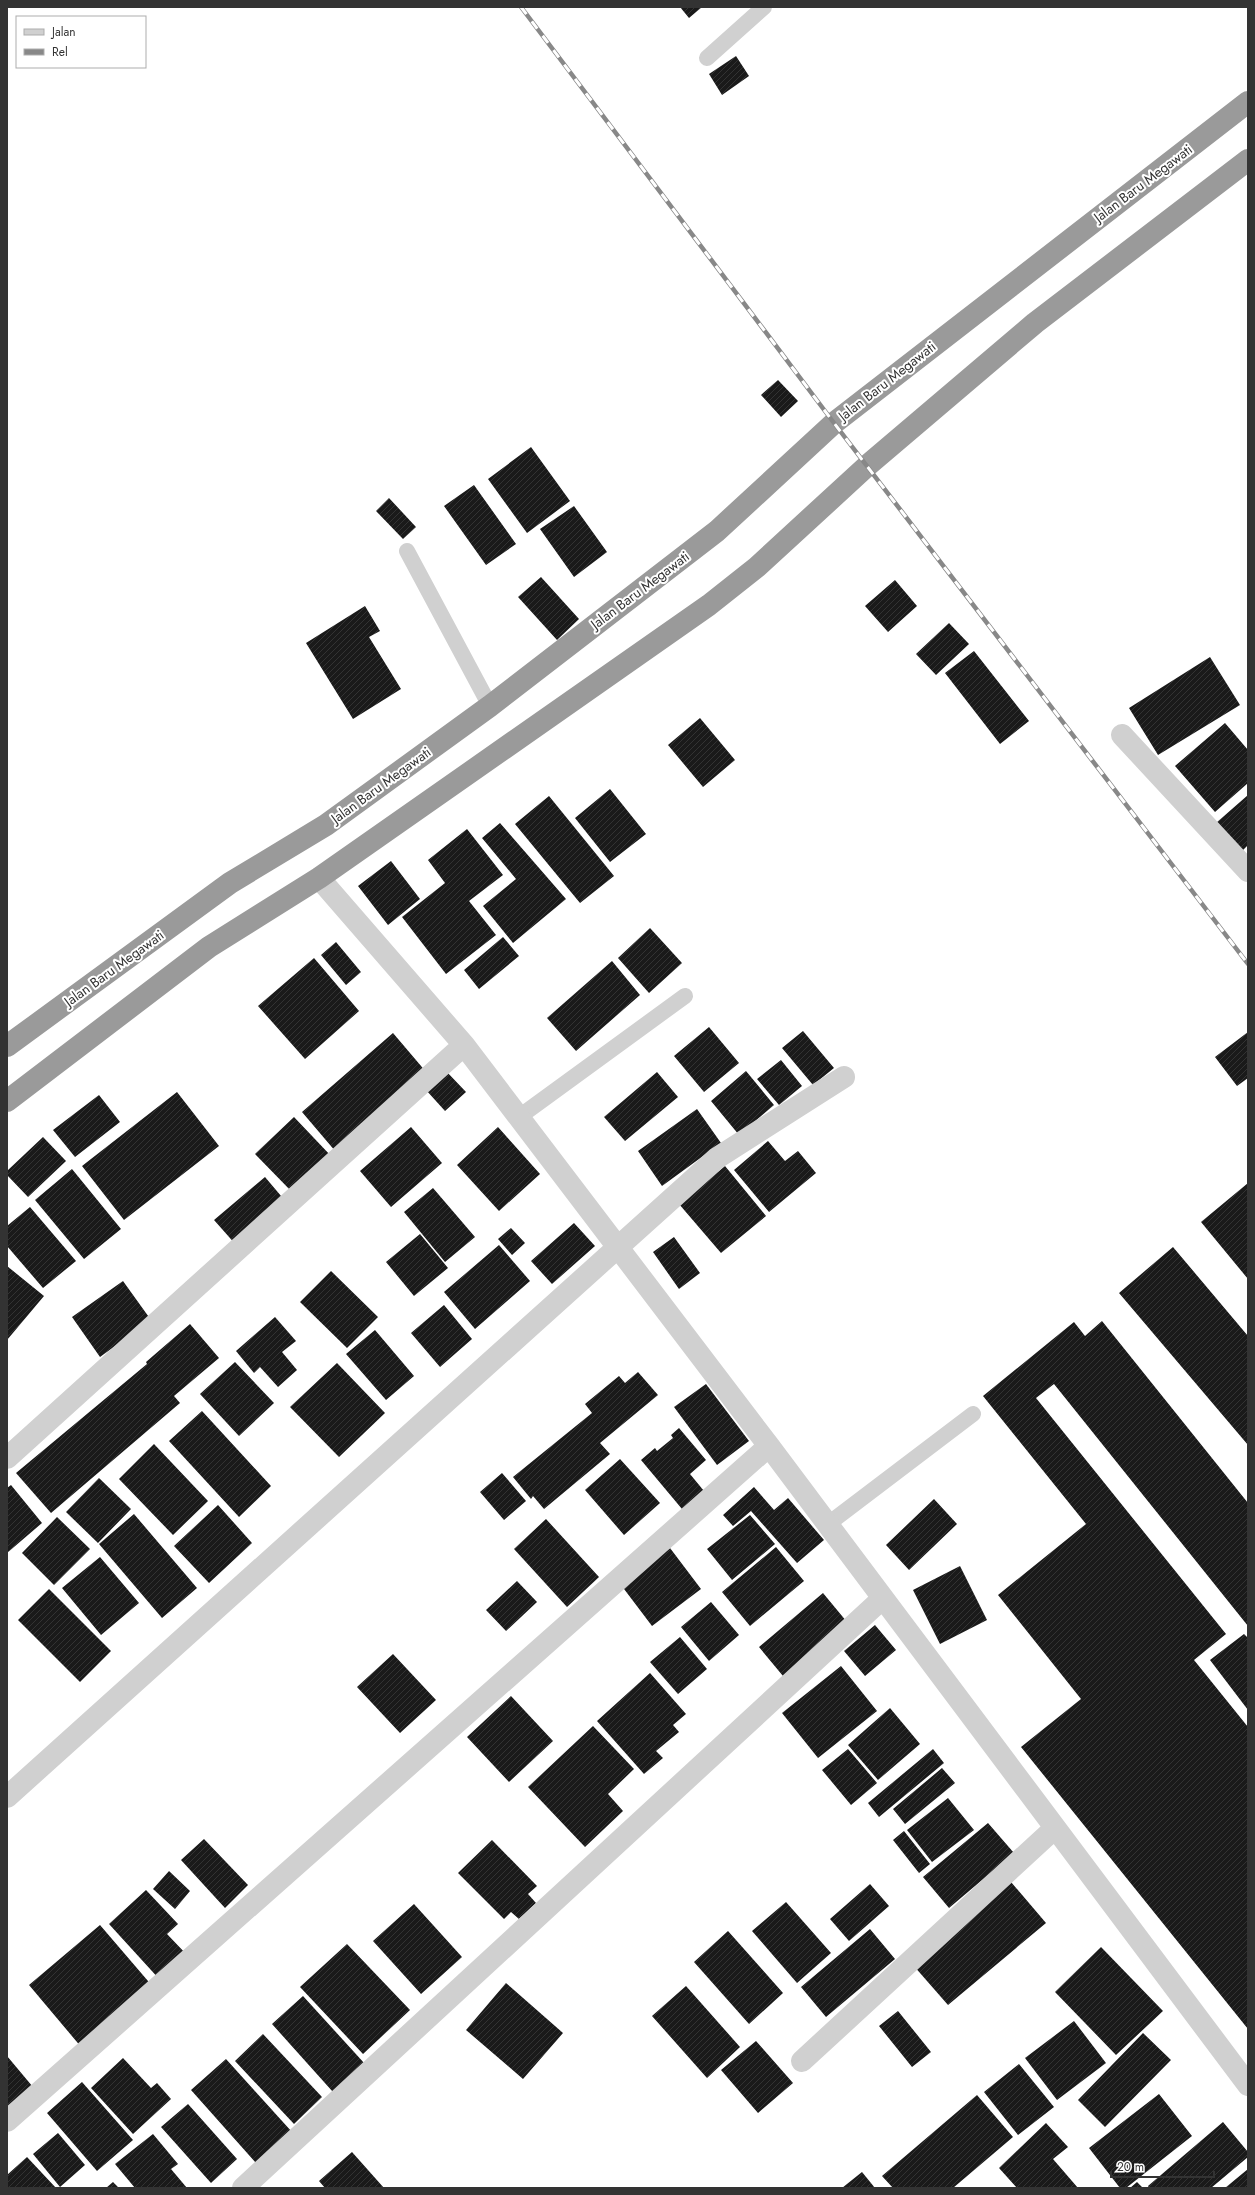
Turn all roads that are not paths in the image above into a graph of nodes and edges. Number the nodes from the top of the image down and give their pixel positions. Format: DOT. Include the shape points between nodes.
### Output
graph roads {
  1 [pos="764,7"];
  2 [pos="707,58"];
  3 [pos="1248,102"];
  4 [pos="1248,160"];
  5 [pos="407,552"];
  6 [pos="490,706"];
  7 [pos="1122,736"];
  8 [pos="1248,871"];
  9 [pos="319,878"];
  10 [pos="685,996"];
  11 [pos="464,1045"];
  12 [pos="7,1046"];
  13 [pos="844,1077"];
  14 [pos="7,1101"];
  15 [pos="519,1117"];
  16 [pos="618,1247"];
  17 [pos="973,1414"];
  18 [pos="769,1446"];
  19 [pos="7,1458"];
  20 [pos="828,1524"];
  21 [pos="883,1598"];
  22 [pos="7,1797"];
  23 [pos="1055,1828"];
  24 [pos="802,2061"];
  25 [pos="1248,2085"];
  26 [pos="7,2121"];
  27 [pos="243,2188"];
  1 -- 2 [label="lane"];
  3 -- 6 [label="highway, Jalan Baru Megawati" via="834,422 716,531"];
  4 -- 9 [label="highway" via="1034,323 868,465 757,567 709,605"];
  5 -- 6 [label="lane"];
  6 -- 12 [label="highway, Jalan Baru Megawati" via="326,825 230,883"];
  7 -- 8 [label="street"];
  9 -- 11 [label="street"];
  9 -- 14 [label="highway" via="209,947"];
  10 -- 15 [label="lane"];
  11 -- 15 [label="street"];
  11 -- 19 [label="street"];
  13 -- 16 [label="street" via="717,1158"];
  15 -- 16 [label="street"];
  16 -- 18 [label="street"];
  16 -- 22 [label="street"];
  17 -- 20 [label="lane"];
  18 -- 20 [label="street"];
  18 -- 26 [label="street"];
  20 -- 21 [label="street"];
  21 -- 23 [label="street"];
  21 -- 27 [label="street"];
  23 -- 24 [label="street"];
  23 -- 25 [label="street"];
}
